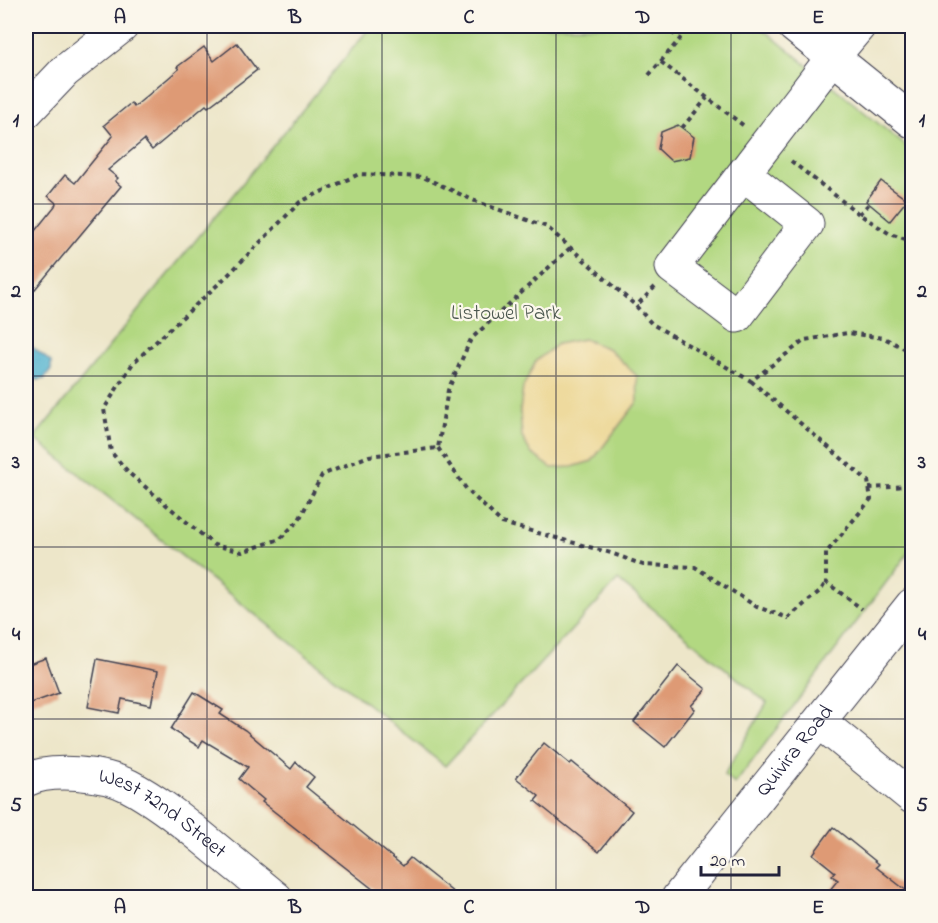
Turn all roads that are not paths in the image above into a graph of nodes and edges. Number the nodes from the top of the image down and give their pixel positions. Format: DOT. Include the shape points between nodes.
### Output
graph roads {
  1 [pos="122,26"];
  2 [pos="794,26"];
  3 [pos="859,26"];
  4 [pos="833,57"];
  5 [pos="26,112"];
  6 [pos="912,122"];
  7 [pos="744,174"];
  8 [pos="912,605"];
  9 [pos="820,722"];
  10 [pos="29,779"];
  11 [pos="912,797"];
  12 [pos="262,893"];
  13 [pos="678,897"];
  1 -- 5 [label="street" via="65,71"];
  2 -- 4 [label="street"];
  3 -- 4 [label="street"];
  4 -- 6 [label="street"];
  4 -- 7 [label="street"];
  8 -- 9 [label="street, Quivira Road"];
  9 -- 11 [label="street"];
  9 -- 13 [label="street, Quivira Road"];
  10 -- 12 [label="street, West 72nd Street" via="60,773 93,775 128,785 172,813"];
}
